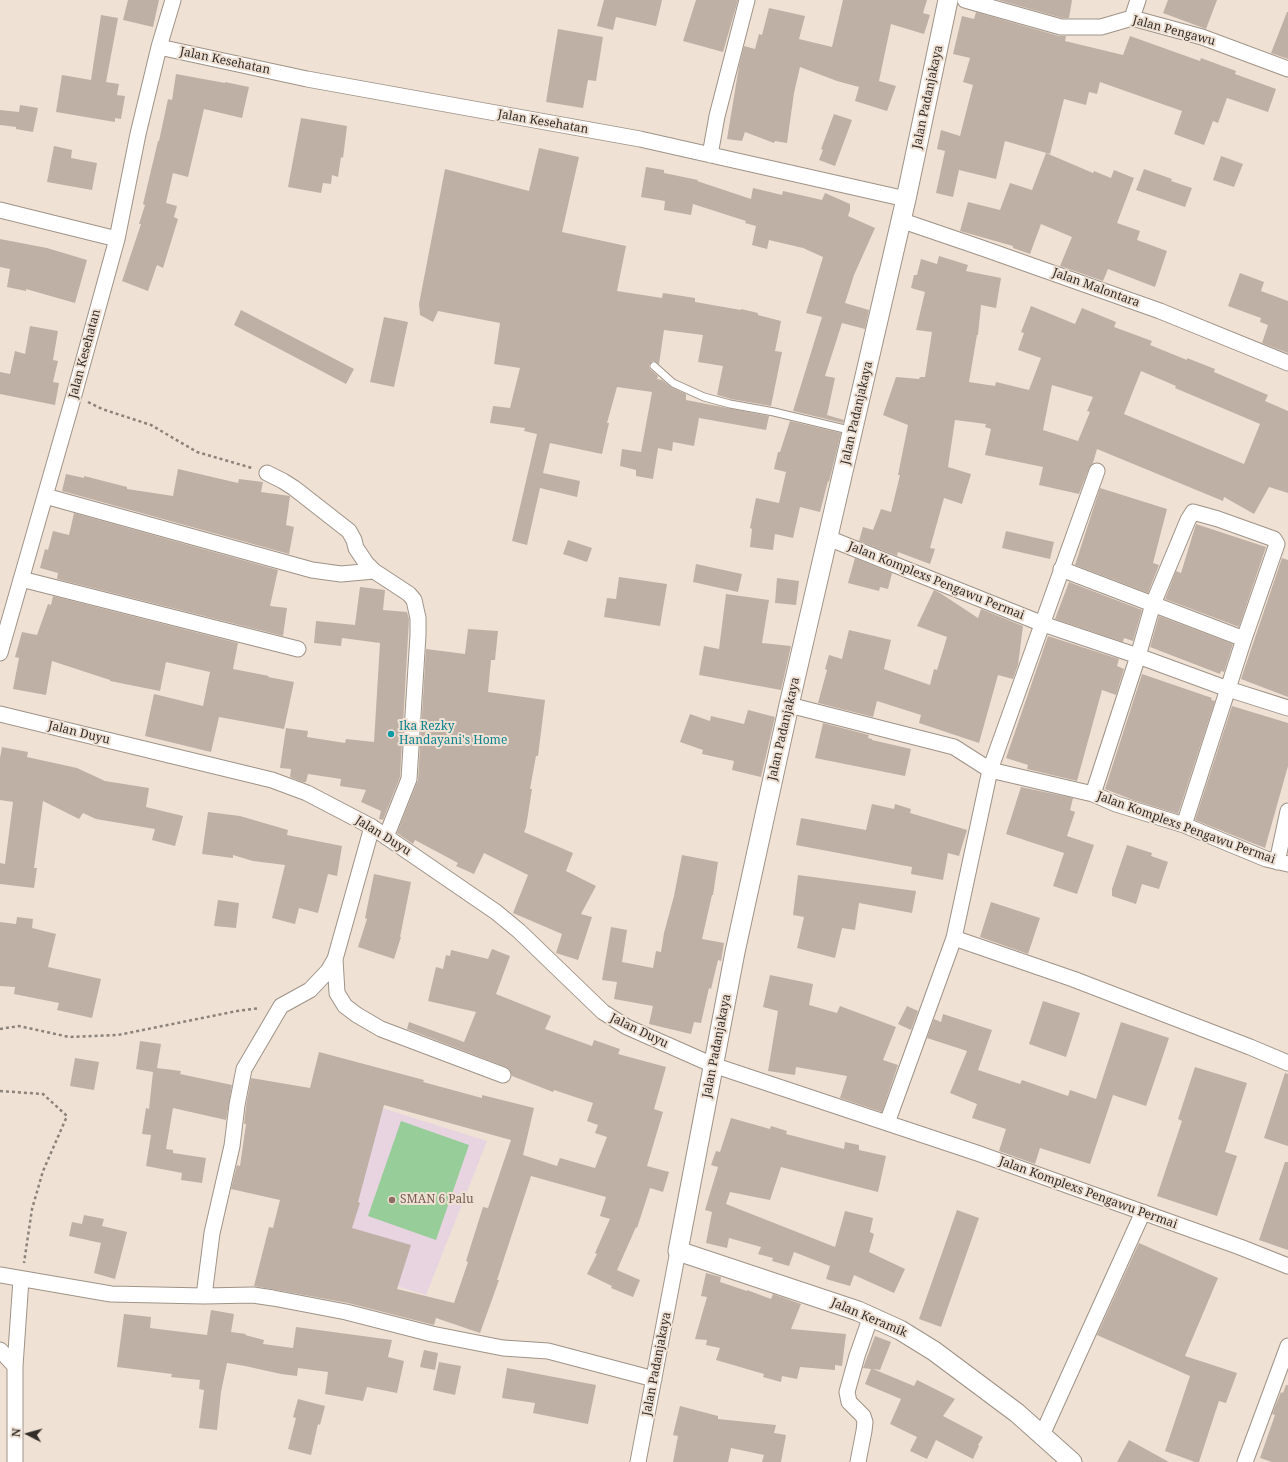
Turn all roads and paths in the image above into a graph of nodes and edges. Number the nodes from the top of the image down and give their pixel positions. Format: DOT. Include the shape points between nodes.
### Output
graph roads {
  1 [pos="174,0"];
  2 [pos="747,0"];
  3 [pos="948,0"];
  4 [pos="965,0"];
  5 [pos="1138,0"];
  6 [pos="1132,18"];
  7 [pos="159,47"];
  8 [pos="1288,69"];
  9 [pos="710,155"];
  10 [pos="906,199"];
  11 [pos="0,210"];
  12 [pos="900,220"];
  13 [pos="117,240"];
  14 [pos="1288,363"];
  15 [pos="654,366"];
  16 [pos="74,395"];
  17 [pos="853,431"];
  18 [pos="1097,471"];
  19 [pos="267,473"];
  20 [pos="45,496"];
  21 [pos="828,538"];
  22 [pos="1061,569"];
  23 [pos="374,571"];
  24 [pos="21,579"];
  25 [pos="1153,604"];
  26 [pos="1043,624"];
  27 [pos="1244,639"];
  28 [pos="298,649"];
  29 [pos="0,653"];
  30 [pos="1138,656"];
  31 [pos="1228,689"];
  32 [pos="789,705"];
  33 [pos="1288,708"];
  34 [pos="0,714"];
  35 [pos="990,770"];
  36 [pos="1093,794"];
  37 [pos="1288,811"];
  38 [pos="1184,825"];
  39 [pos="372,827"];
  40 [pos="386,837"];
  41 [pos="1283,863"];
  42 [pos="954,938"];
  43 [pos="336,959"];
  44 [pos="281,1006"];
  45 [pos="0,1029"];
  46 [pos="1288,1063"];
  47 [pos="713,1065"];
  48 [pos="503,1075"];
  49 [pos="0,1091"];
  50 [pos="887,1123"];
  51 [pos="1143,1212"];
  52 [pos="678,1251"];
  53 [pos="1288,1266"];
  54 [pos="0,1275"];
  55 [pos="21,1279"];
  56 [pos="204,1296"];
  57 [pos="871,1316"];
  58 [pos="1288,1346"];
  59 [pos="0,1350"];
  60 [pos="15,1366"];
  61 [pos="654,1379"];
  62 [pos="1042,1435"];
  63 [pos="15,1462"];
  64 [pos="638,1462"];
  65 [pos="858,1462"];
  66 [pos="1072,1462"];
  67 [pos="1245,1462"];
  1 -- 7 [label="street"];
  2 -- 9 [label="street" via="717,116"];
  3 -- 10 [label="street, Jalan Padanjakaya"];
  4 -- 6 [label="street, Jalan Pengawu" via="1061,28 1101,27"];
  5 -- 6 [label="street"];
  6 -- 8 [label="street, Jalan Pengawu" via="1202,37"];
  7 -- 9 [label="street, Jalan Kesehatan" via="307,79 640,139"];
  7 -- 13 [label="street, Jalan Kesehatan" via="138,134"];
  9 -- 10 [label="street, Jalan Kesehatan"];
  10 -- 12 [label="street, Jalan Padanjakaya"];
  11 -- 13 [label="street"];
  12 -- 14 [label="street, Jalan Malontara" via="1160,311"];
  12 -- 17 [label="street, Jalan Padanjakaya"];
  13 -- 16 [label="street, Jalan Kesehatan"];
  15 -- 17 [label="lane" via="673,383 704,397"];
  16 -- 19 [label="path" via="102,409 151,426 197,452"];
  16 -- 20 [label="street, Jalan Kesehatan"];
  17 -- 21 [label="street, Jalan Padanjakaya"];
  18 -- 22 [label="street"];
  19 -- 23 [label="street" via="294,488 349,531 361,556"];
  20 -- 23 [label="street" via="312,570 341,574"];
  20 -- 24 [label="street, Jalan Kesehatan"];
  21 -- 26 [label="street, Jalan Komplexs Pengawu Permai"];
  21 -- 32 [label="street, Jalan Padanjakaya"];
  22 -- 25 [label="street"];
  22 -- 26 [label="street"];
  23 -- 40 [label="street" via="414,600 418,618 409,779"];
  24 -- 28 [label="street"];
  24 -- 29 [label="street, Jalan Kesehatan"];
  25 -- 27 [label="street"];
  25 -- 27 [label="street" via="1193,512 1274,540 1277,544"];
  25 -- 30 [label="street"];
  26 -- 30 [label="street, Jalan Komplexs Pengawu Permai"];
  26 -- 35 [label="street"];
  27 -- 31 [label="street"];
  30 -- 31 [label="street, Jalan Komplexs Pengawu Permai"];
  30 -- 36 [label="street"];
  31 -- 33 [label="street, Jalan Komplexs Pengawu Permai"];
  31 -- 38 [label="street"];
  32 -- 35 [label="street, Jalan Komplexs Pengawu Permai" via="954,747"];
  32 -- 47 [label="street, Jalan Padanjakaya"];
  34 -- 39 [label="street, Jalan Duyu" via="272,780 307,793"];
  35 -- 36 [label="street, Jalan Komplexs Pengawu Permai"];
  35 -- 42 [label="street"];
  36 -- 38 [label="street, Jalan Komplexs Pengawu Permai" via="1116,804"];
  37 -- 41 [label="street"];
  38 -- 41 [label="street, Jalan Komplexs Pengawu Permai" via="1266,859"];
  39 -- 40 [label="street, Jalan Duyu"];
  39 -- 43 [label="street"];
  40 -- 47 [label="street, Jalan Duyu" via="512,925 612,1019"];
  42 -- 46 [label="street" via="1073,979"];
  42 -- 50 [label="street"];
  43 -- 44 [label="street" via="310,990"];
  43 -- 48 [label="street" via="337,993 345,1006 357,1015 381,1029"];
  44 -- 45 [label="path" via="237,1011 118,1035 69,1037 19,1026"];
  44 -- 56 [label="street" via="244,1069 232,1146 212,1233"];
  47 -- 50 [label="street, Jalan Komplexs Pengawu Permai"];
  47 -- 52 [label="street, Jalan Padanjakaya"];
  49 -- 55 [label="path" via="43,1094 67,1116 43,1171 32,1209"];
  50 -- 51 [label="street, Jalan Komplexs Pengawu Permai"];
  51 -- 53 [label="street, Jalan Komplexs Pengawu Permai"];
  51 -- 62 [label="street"];
  52 -- 57 [label="street, Jalan Keramik"];
  52 -- 61 [label="street, Jalan Padanjakaya"];
  54 -- 55 [label="street"];
  55 -- 56 [label="street" via="111,1294"];
  55 -- 60 [label="street"];
  56 -- 61 [label="street" via="273,1298 503,1348 548,1351"];
  57 -- 62 [label="street, Jalan Keramik" via="934,1351 1017,1413"];
  57 -- 65 [label="street" via="847,1392 849,1402 863,1416 865,1422"];
  58 -- 67 [label="street"];
  59 -- 60 [label="street"];
  60 -- 63 [label="street"];
  61 -- 64 [label="street, Jalan Padanjakaya"];
  62 -- 66 [label="street, Jalan Keramik"];
}
